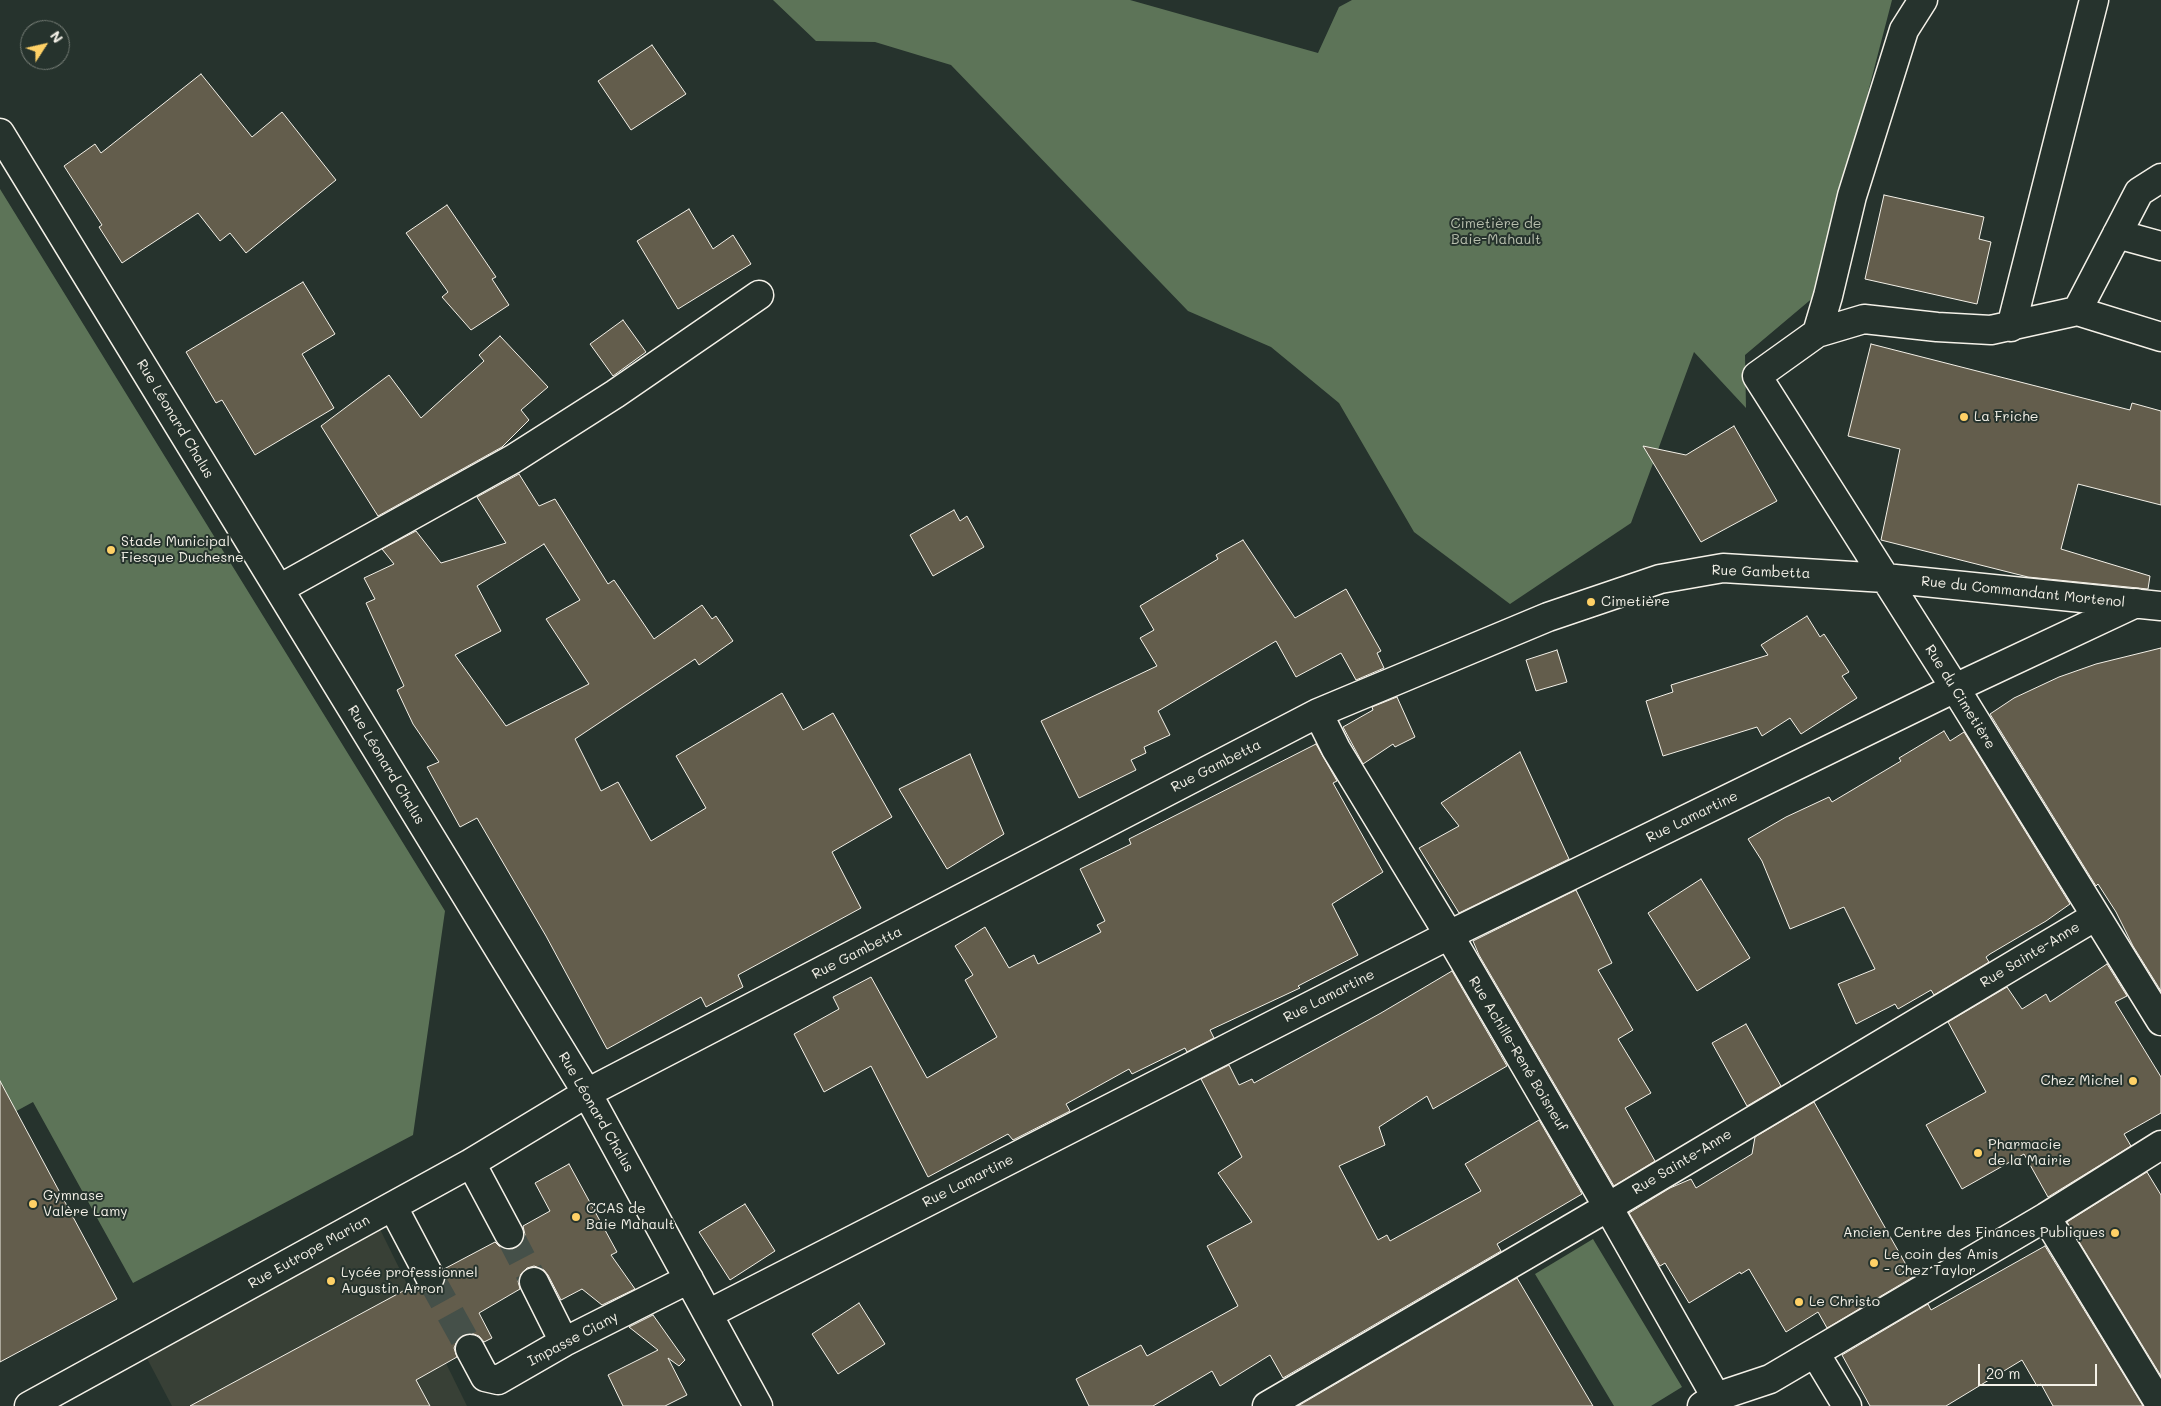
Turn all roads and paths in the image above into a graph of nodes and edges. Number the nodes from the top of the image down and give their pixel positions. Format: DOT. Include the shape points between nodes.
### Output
graph roads {
  1 [pos="1923,0"];
  2 [pos="2094,0"];
  3 [pos="0,133"];
  4 [pos="2161,178"];
  5 [pos="2117,234"];
  6 [pos="2161,246"];
  7 [pos="759,295"];
  8 [pos="2076,312"];
  9 [pos="2011,327"];
  10 [pos="1817,333"];
  11 [pos="2161,337"];
  12 [pos="1885,578"];
  13 [pos="279,589"];
  14 [pos="2148,605"];
  15 [pos="1955,688"];
  16 [pos="1318,713"];
  17 [pos="2096,916"];
  18 [pos="1449,935"];
  19 [pos="2161,1020"];
  20 [pos="587,1093"];
  21 [pos="2161,1145"];
  22 [pos="471,1163"];
  23 [pos="393,1207"];
  24 [pos="1608,1207"];
  25 [pos="2046,1217"];
  26 [pos="509,1234"];
  27 [pos="430,1277"];
  28 [pos="688,1279"];
  29 [pos="534,1282"];
  30 [pos="708,1314"];
  31 [pos="564,1342"];
  32 [pos="470,1349"];
  33 [pos="1815,1353"];
  34 [pos="1709,1402"];
  35 [pos="29,1406"];
  36 [pos="758,1406"];
  37 [pos="1268,1406"];
  38 [pos="1846,1406"];
  39 [pos="2161,1406"];
  1 -- 10 [label="street" via="1904,30 1852,196"];
  2 -- 9 [label="street"];
  3 -- 13 [label="street, Rue Léonard Chalus"];
  4 -- 5 [label="street" via="2139,192"];
  5 -- 6 [label="street"];
  5 -- 8 [label="street"];
  7 -- 13 [label="street" via="615,394 512,459"];
  8 -- 9 [label="street"];
  8 -- 11 [label="street"];
  9 -- 10 [label="street" via="1991,330 1864,319"];
  10 -- 12 [label="street, Rue du Cimetière" via="1756,376"];
  12 -- 14 [label="street, Rue du Commandant Mortenol"];
  12 -- 15 [label="street, Rue du Cimetière"];
  12 -- 16 [label="street, Rue Gambetta" via="1722,568 1660,579 1548,617"];
  13 -- 20 [label="street, Rue Léonard Chalus"];
  14 -- 15 [label="street, Rue Lamartine"];
  15 -- 17 [label="street, Rue du Cimetière"];
  15 -- 18 [label="street, Rue Lamartine"];
  16 -- 18 [label="street, Rue Achille-René Boisneuf" via="1336,749"];
  16 -- 20 [label="street, Rue Gambetta"];
  17 -- 19 [label="street, Rue du Cimetière"];
  17 -- 24 [label="street, Rue Sainte-Anne"];
  18 -- 24 [label="street, Rue Achille-René Boisneuf"];
  18 -- 30 [label="street, Rue Lamartine"];
  20 -- 22 [label="street, Rue Eutrope Marian"];
  20 -- 28 [label="street, Rue Léonard Chalus"];
  21 -- 25 [label="street"];
  22 -- 23 [label="street, Rue Eutrope Marian"];
  22 -- 26 [label="street"];
  23 -- 27 [label="street"];
  23 -- 35 [label="street, Rue Eutrope Marian"];
  24 -- 34 [label="street, Rue Achille-René Boisneuf"];
  24 -- 37 [label="street, Rue Sainte-Anne"];
  25 -- 33 [label="street"];
  25 -- 39 [label="street"];
  28 -- 30 [label="street, Rue Léonard Chalus"];
  28 -- 31 [label="street, Impasse Ciany"];
  29 -- 31 [label="street"];
  30 -- 36 [label="street, Rue Léonard Chalus"];
  31 -- 32 [label="street, Impasse Ciany" via="498,1380 484,1378"];
  33 -- 34 [label="street" via="1770,1379"];
  33 -- 38 [label="street"];
}
